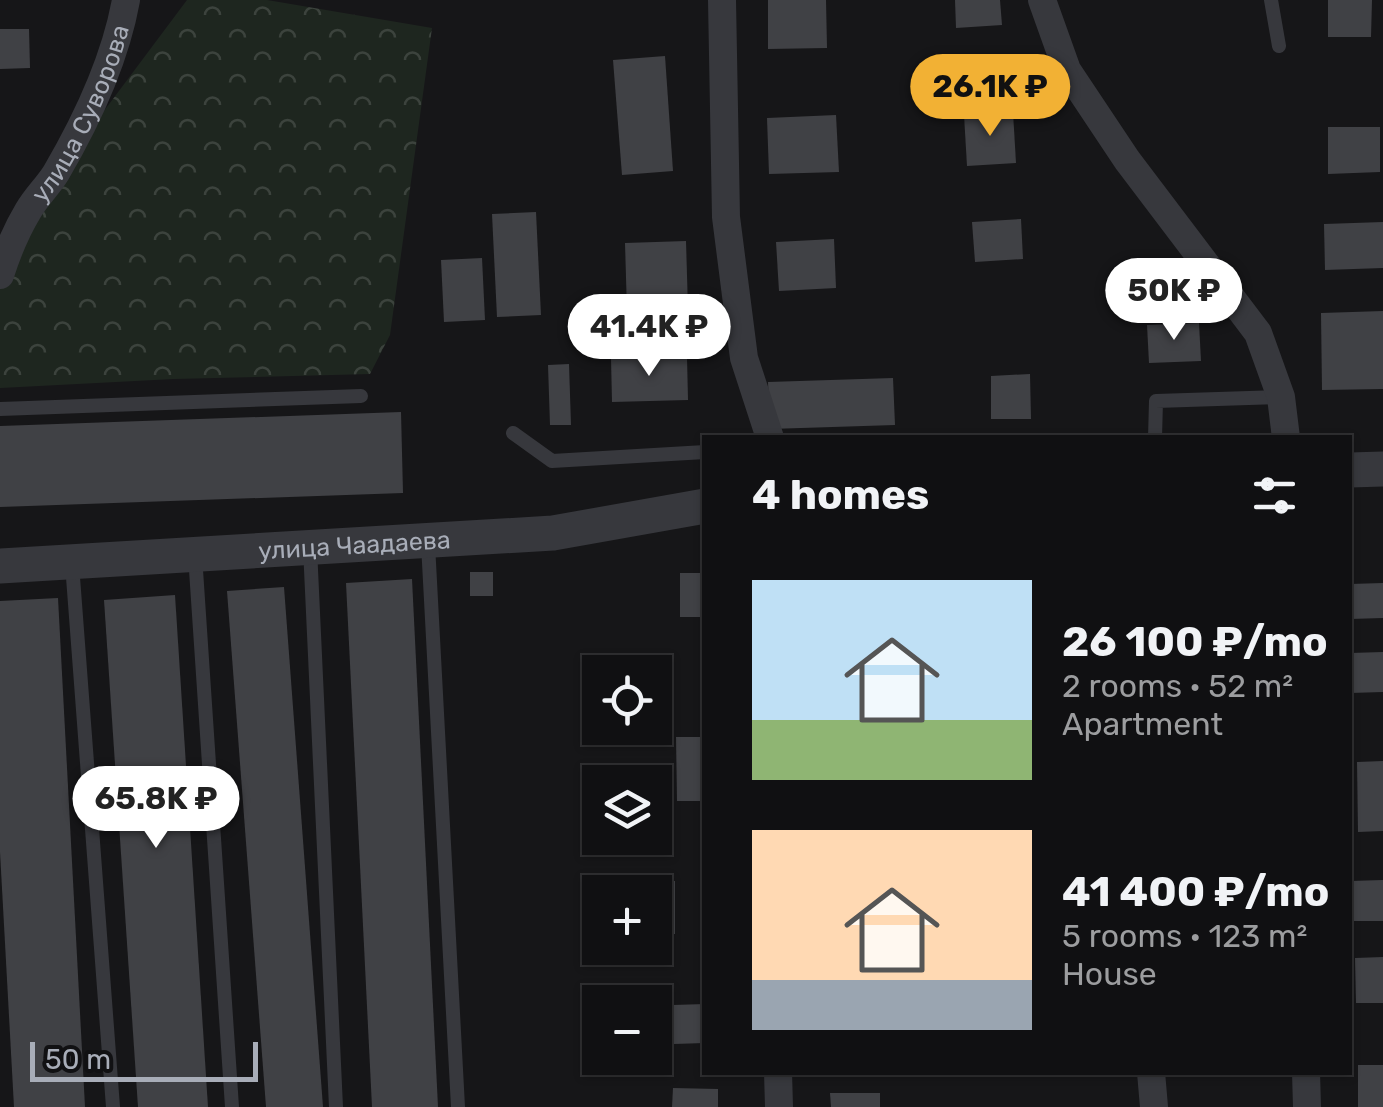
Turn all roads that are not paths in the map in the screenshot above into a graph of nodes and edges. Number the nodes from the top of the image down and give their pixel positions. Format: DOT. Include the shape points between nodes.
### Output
graph roads {
  1 [pos="722,0"];
  2 [pos="1042,0"];
  3 [pos="1270,0"];
  4 [pos="121,8"];
  5 [pos="1279,46"];
  6 [pos="0,275"];
  7 [pos="361,396"];
  8 [pos="1281,397"];
  9 [pos="0,409"];
  10 [pos="513,433"];
  11 [pos="769,435"];
  12 [pos="1155,435"];
  13 [pos="1286,435"];
  14 [pos="702,452"];
  15 [pos="1383,469"];
  16 [pos="1352,470"];
  17 [pos="702,507"];
  18 [pos="428,540"];
  19 [pos="310,548"];
  20 [pos="195,554"];
  21 [pos="72,562"];
  22 [pos="0,566"];
  23 [pos="778,1075"];
  24 [pos="1151,1075"];
  25 [pos="1306,1075"];
  26 [pos="112,1107"];
  27 [pos="232,1107"];
  28 [pos="336,1107"];
  29 [pos="458,1107"];
  30 [pos="779,1107"];
  31 [pos="1154,1107"];
  32 [pos="1308,1107"];
  1 -- 11 [label="street" via="726,218 744,358"];
  2 -- 8 [label="street" via="1067,70 1258,333"];
  3 -- 5 [label="lane"];
  4 -- 6 [label="street, улица Суворова" via="102,82 54,176 29,209"];
  7 -- 9 [label="lane"];
  8 -- 12 [label="lane" via="1156,401"];
  8 -- 13 [label="street"];
  10 -- 14 [label="lane" via="552,461"];
  15 -- 16 [label="street"];
  17 -- 18 [label="street, улица Чаадаева" via="553,533"];
  18 -- 19 [label="street, улица Чаадаева"];
  18 -- 29 [label="lane"];
  19 -- 20 [label="street, улица Чаадаева"];
  19 -- 28 [label="lane"];
  20 -- 21 [label="street, улица Чаадаева"];
  20 -- 27 [label="lane"];
  21 -- 22 [label="street, улица Чаадаева"];
  21 -- 26 [label="lane"];
  23 -- 30 [label="street"];
  24 -- 31 [label="street"];
  25 -- 32 [label="street"];
}
